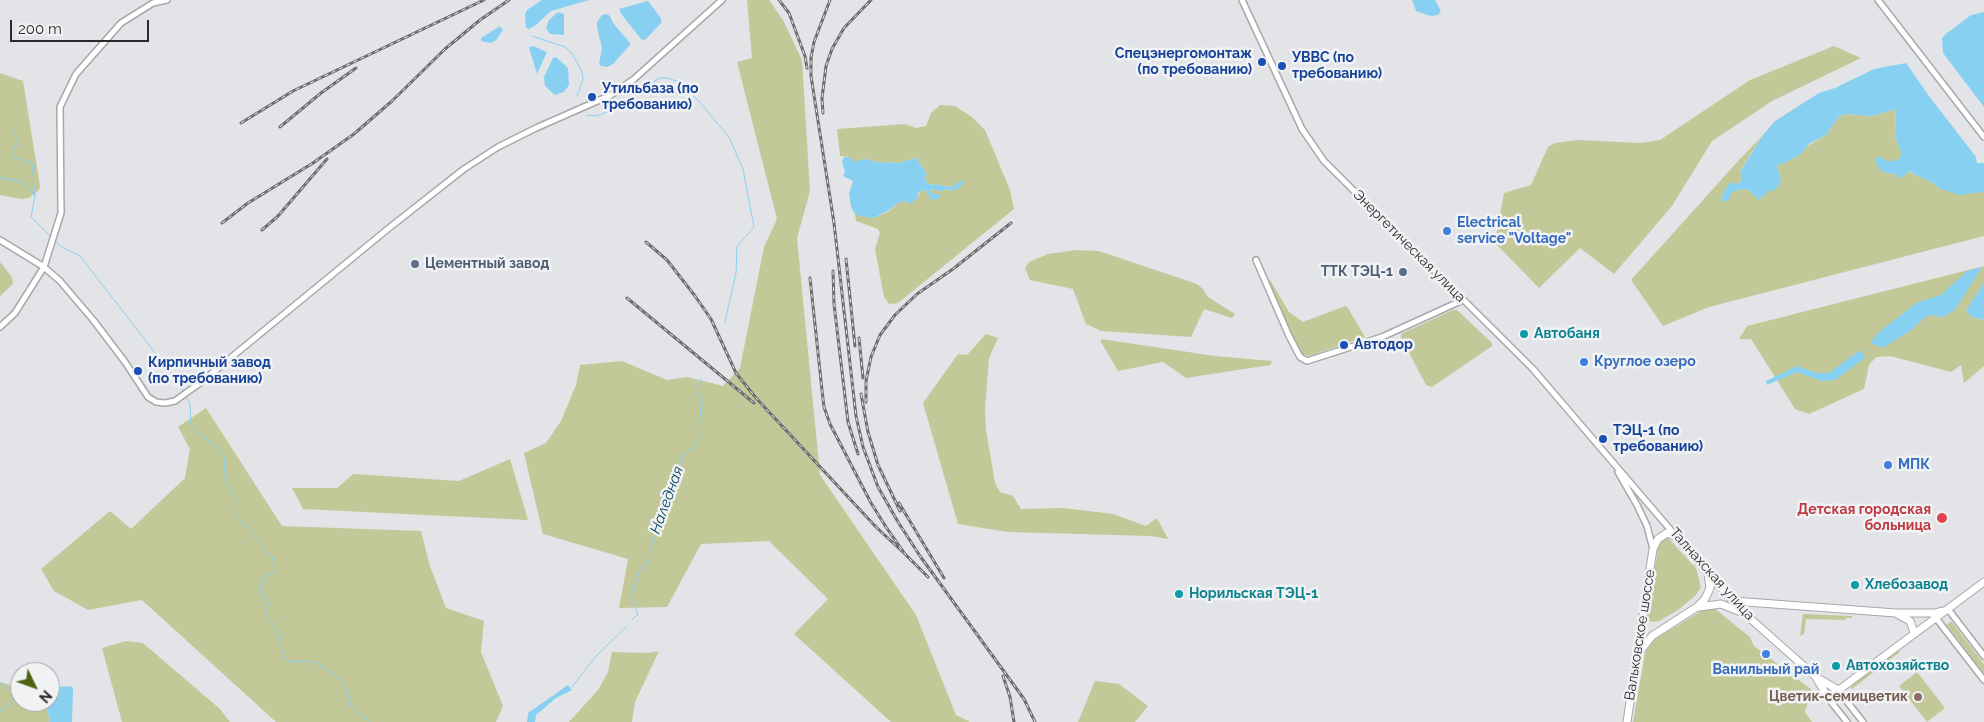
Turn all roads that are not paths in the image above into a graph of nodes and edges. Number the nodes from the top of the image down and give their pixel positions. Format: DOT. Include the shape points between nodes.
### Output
graph roads {
  1 [pos="166,0"];
  2 [pos="722,0"];
  3 [pos="1242,0"];
  4 [pos="1878,0"];
  5 [pos="1984,137"];
  6 [pos="0,240"];
  7 [pos="1256,260"];
  8 [pos="44,267"];
  9 [pos="1463,300"];
  10 [pos="0,327"];
  11 [pos="1614,465"];
  12 [pos="1674,533"];
  13 [pos="1653,549"];
  14 [pos="1708,573"];
  15 [pos="1984,582"];
  16 [pos="1734,601"];
  17 [pos="1697,607"];
  18 [pos="1948,610"];
  19 [pos="1744,613"];
  20 [pos="1896,613"];
  21 [pos="1936,618"];
  22 [pos="1643,620"];
  23 [pos="1655,631"];
  24 [pos="1914,632"];
  25 [pos="1638,653"];
  26 [pos="1984,656"];
  27 [pos="1816,677"];
  28 [pos="1984,680"];
  29 [pos="1838,690"];
  30 [pos="1828,698"];
  31 [pos="1627,722"];
  32 [pos="1847,722"];
  33 [pos="1863,722"];
  1 -- 8 [label="street" via="153,3 121,23 76,74 60,107 61,213"];
  2 -- 8 [label="street" via="634,79 611,95 498,147 464,169 184,396 165,403 148,398 94,321"];
  3 -- 9 [label="street, Энергетическая улица" via="1312,146"];
  4 -- 5 [label="street"];
  6 -- 8 [label="street"];
  7 -- 9 [label="street" via="1289,336 1298,353 1307,361 1398,331"];
  8 -- 10 [label="street" via="15,313"];
  9 -- 11 [label="street, Энергетическая улица" via="1546,382"];
  11 -- 12 [label="street, Талнахская улица"];
  11 -- 13 [label="street, Вальковское шоссе" via="1637,505"];
  12 -- 13 [label="main road, Вальковское шоссе" via="1661,536"];
  12 -- 14 [label="main road, Талнахская улица"];
  13 -- 22 [label="main road, Вальковское шоссе"];
  14 -- 16 [label="main road, Талнахская улица"];
  14 -- 17 [label="main road" via="1708,594"];
  15 -- 18 [label="main road"];
  16 -- 19 [label="main road, Талнахская улица"];
  16 -- 20 [label="main road"];
  17 -- 19 [label="main road" via="1721,604"];
  17 -- 23 [label="main road"];
  18 -- 20 [label="main road"];
  18 -- 21 [label="main road"];
  18 -- 26 [label="street"];
  19 -- 27 [label="main road, Талнахская улица"];
  20 -- 24 [label="main road" via="1910,621"];
  21 -- 24 [label="main road"];
  21 -- 28 [label="street"];
  22 -- 23 [label="main road" via="1646,627"];
  22 -- 25 [label="main road, Вальковское шоссе"];
  23 -- 25 [label="main road"];
  24 -- 29 [label="main road"];
  25 -- 31 [label="main road, Вальковское шоссе"];
  27 -- 29 [label="main road, Талнахская улица"];
  27 -- 30 [label="main road, Талнахская улица"];
  29 -- 30 [label="main road"];
  29 -- 33 [label="street, Талнахская улица"];
  30 -- 32 [label="street, Талнахская улица"];
}
